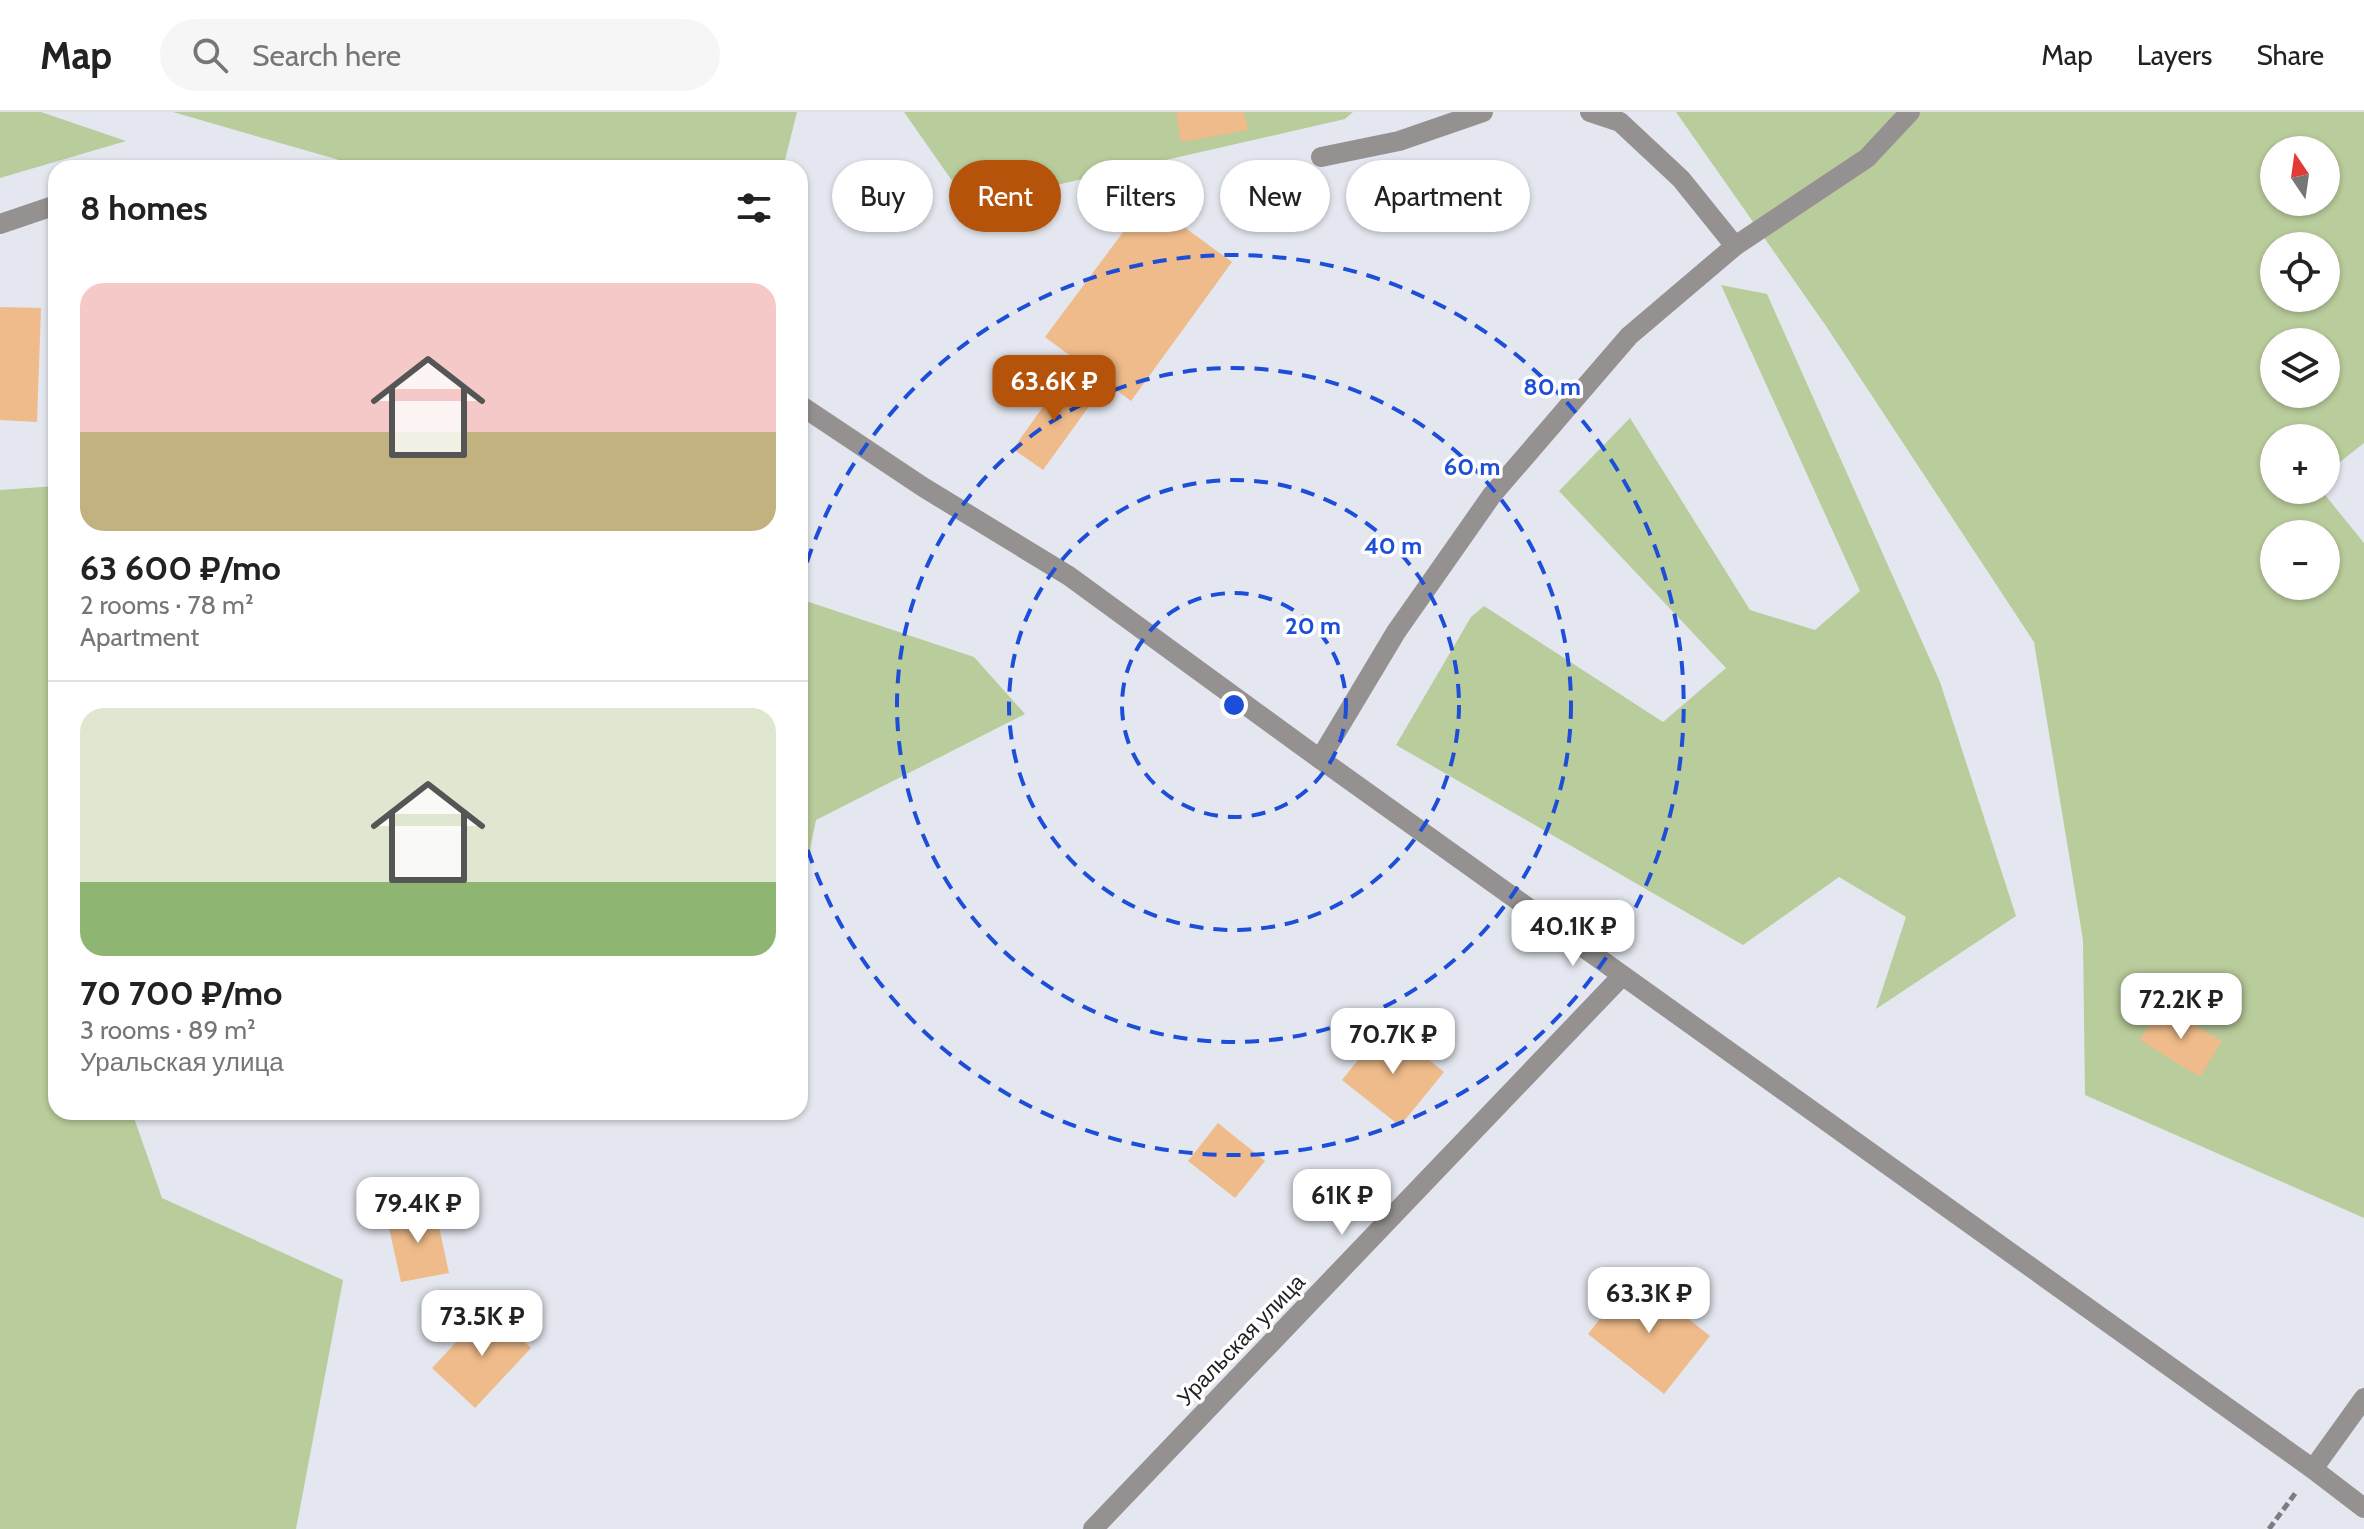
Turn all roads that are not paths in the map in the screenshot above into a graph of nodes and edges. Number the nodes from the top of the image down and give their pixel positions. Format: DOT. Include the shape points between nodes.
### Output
graph roads {
  1 [pos="1483,112"];
  2 [pos="1590,112"];
  3 [pos="1910,112"];
  4 [pos="1321,157"];
  5 [pos="48,208"];
  6 [pos="0,224"];
  7 [pos="1735,246"];
  8 [pos="808,410"];
  9 [pos="1320,759"];
  10 [pos="1622,976"];
  11 [pos="2364,1398"];
  12 [pos="2313,1469"];
  13 [pos="2364,1508"];
  14 [pos="1093,1529"];
  1 -- 4 [label="street" via="1399,141"];
  2 -- 7 [label="street" via="1630,131 1681,179"];
  3 -- 7 [label="street" via="1867,158"];
  5 -- 6 [label="street"];
  7 -- 9 [label="street" via="1629,336 1492,495 1396,632"];
  8 -- 9 [label="street" via="1069,576"];
  9 -- 10 [label="street"];
  10 -- 12 [label="street"];
  10 -- 14 [label="street, Уральская улица"];
  11 -- 12 [label="street"];
  12 -- 13 [label="street"];
}
